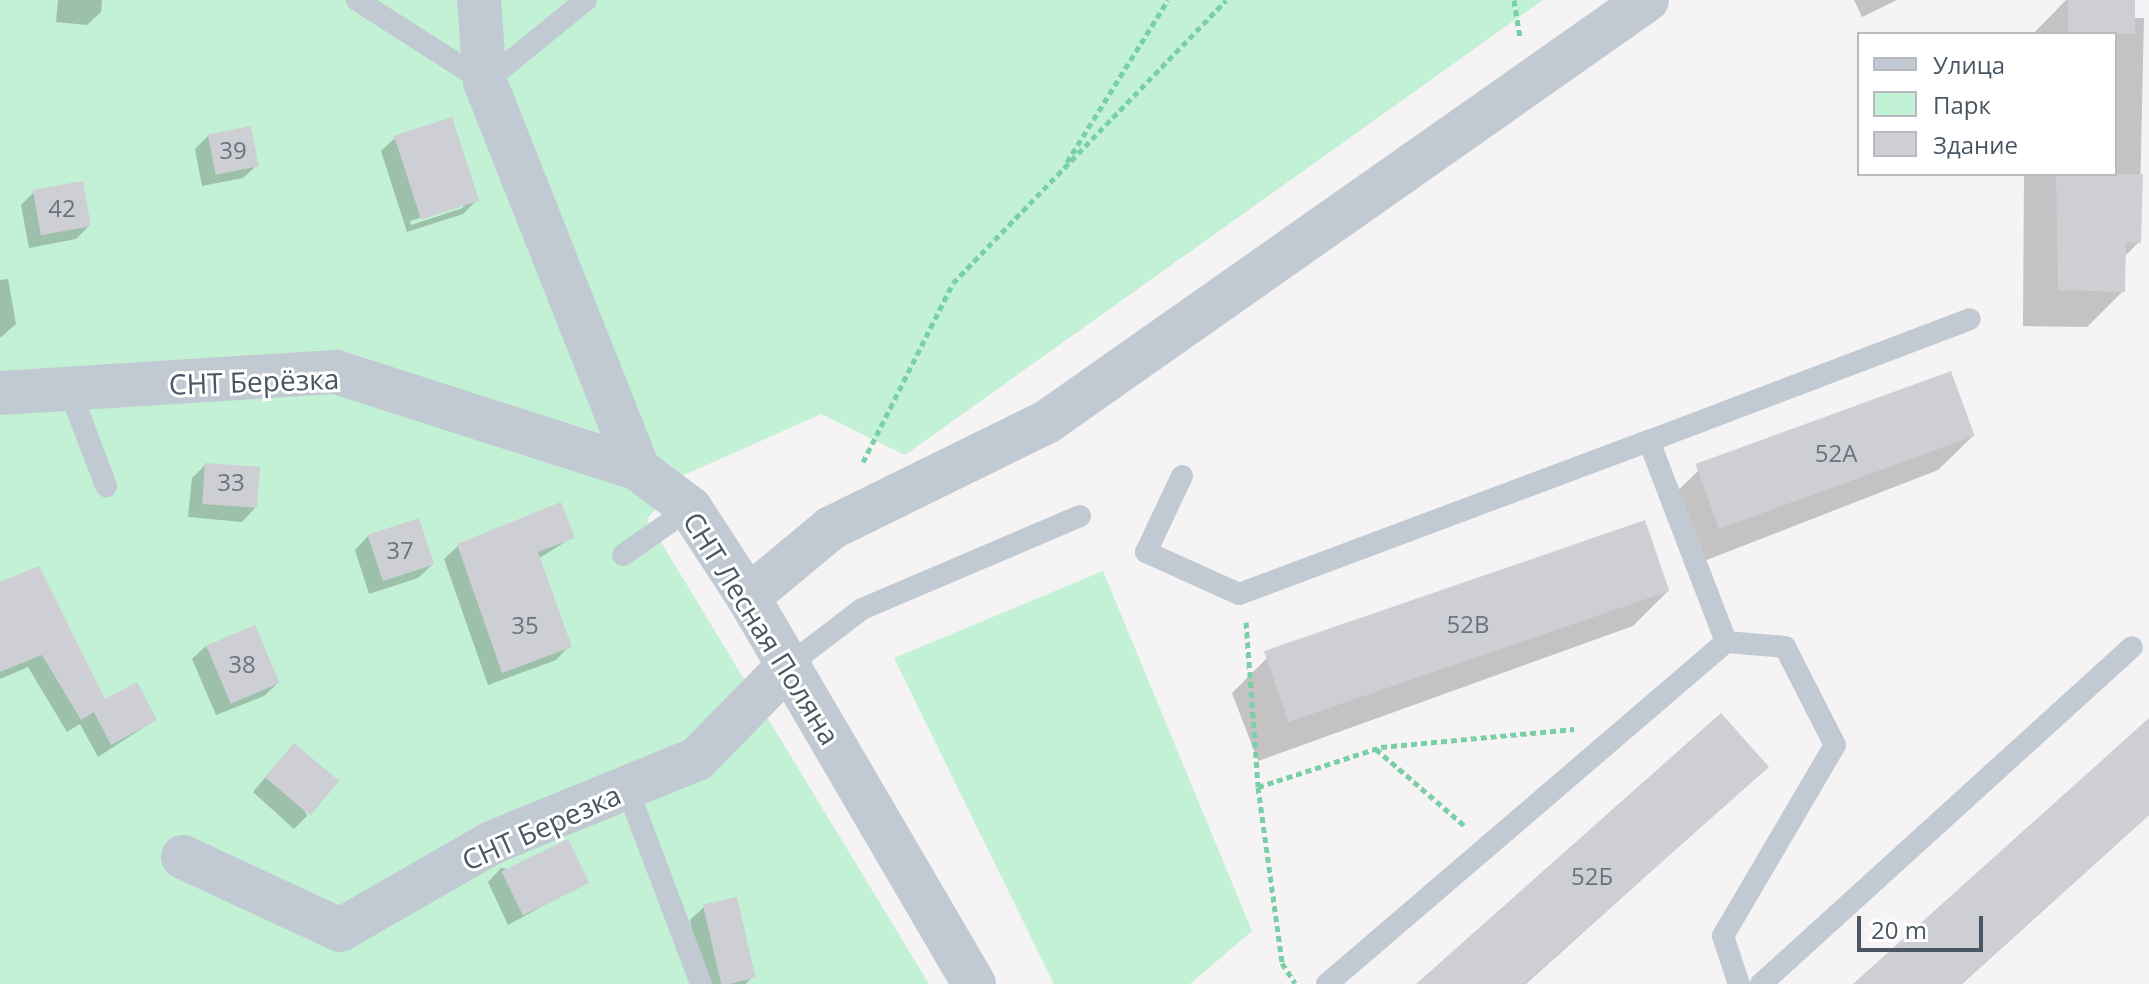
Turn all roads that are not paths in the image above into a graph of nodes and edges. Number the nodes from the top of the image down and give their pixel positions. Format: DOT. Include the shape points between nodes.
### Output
graph roads {
  1 [pos="357,0"];
  2 [pos="479,0"];
  3 [pos="586,0"];
  4 [pos="1647,0"];
  5 [pos="485,82"];
  6 [pos="1970,319"];
  7 [pos="70,391"];
  8 [pos="0,393"];
  9 [pos="1649,441"];
  10 [pos="638,469"];
  11 [pos="1182,476"];
  12 [pos="106,486"];
  13 [pos="690,508"];
  14 [pos="1080,516"];
  15 [pos="623,555"];
  16 [pos="748,597"];
  17 [pos="1726,642"];
  18 [pos="2132,647"];
  19 [pos="790,664"];
  20 [pos="627,788"];
  21 [pos="183,857"];
  22 [pos="701,984"];
  23 [pos="974,984"];
  24 [pos="1327,984"];
  25 [pos="1739,984"];
  26 [pos="1761,984"];
  1 -- 5 [label="lane"];
  2 -- 5 [label="street"];
  3 -- 5 [label="lane"];
  4 -- 16 [label="street" via="1048,421 831,528"];
  5 -- 10 [label="street"];
  6 -- 9 [label="lane"];
  7 -- 8 [label="street, СНТ Берёзка"];
  7 -- 10 [label="street, СНТ Берёзка" via="336,372"];
  7 -- 12 [label="lane"];
  9 -- 11 [label="lane" via="1264,580 1239,594 1146,552"];
  9 -- 17 [label="lane"];
  10 -- 13 [label="street, СНТ Лесная Поляна"];
  13 -- 15 [label="lane"];
  13 -- 16 [label="street, СНТ Лесная Поляна"];
  14 -- 19 [label="lane" via="862,609"];
  16 -- 19 [label="street, СНТ Лесная Поляна"];
  17 -- 24 [label="lane"];
  17 -- 25 [label="lane" via="1785,647 1835,745 1723,936"];
  18 -- 26 [label="lane"];
  19 -- 20 [label="street, СНТ Березка" via="697,759"];
  19 -- 23 [label="street, СНТ Лесная Поляна"];
  20 -- 21 [label="street, СНТ Березка" via="491,843 340,930"];
  20 -- 22 [label="lane"];
}
